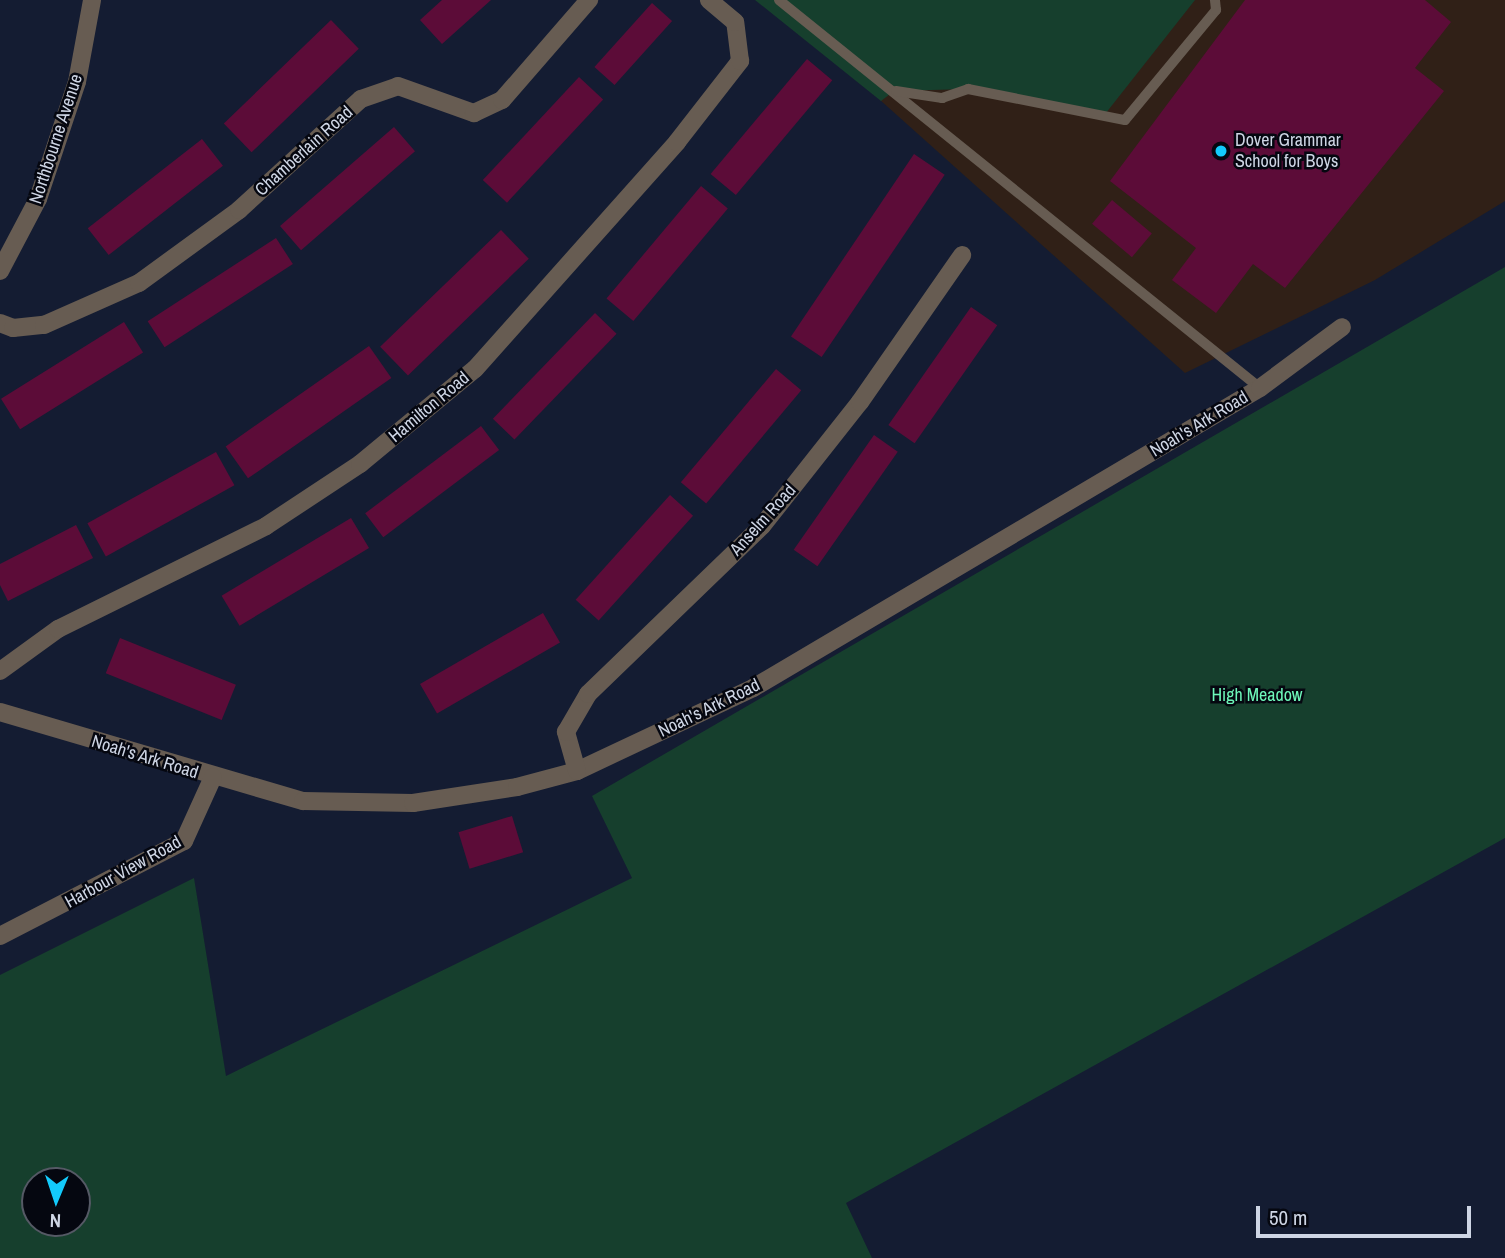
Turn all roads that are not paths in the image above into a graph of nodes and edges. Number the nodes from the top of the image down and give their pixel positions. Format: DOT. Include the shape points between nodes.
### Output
graph roads {
  1 [pos="92,0"];
  2 [pos="589,0"];
  3 [pos="709,0"];
  4 [pos="779,0"];
  5 [pos="1215,0"];
  6 [pos="894,91"];
  7 [pos="962,255"];
  8 [pos="0,271"];
  9 [pos="0,323"];
  10 [pos="1342,327"];
  11 [pos="1260,388"];
  12 [pos="0,671"];
  13 [pos="0,712"];
  14 [pos="577,771"];
  15 [pos="213,777"];
  16 [pos="0,936"];
  1 -- 8 [label="street, Northbourne Avenue" via="77,82 38,199"];
  2 -- 9 [label="street, Chamberlain Road" via="502,100 474,113 398,86 360,99 239,210 139,283 44,325 13,328"];
  3 -- 12 [label="street, Hamilton Road" via="735,22 740,61 677,142 475,369 360,464 266,526 58,629"];
  4 -- 6 [label="lane"];
  5 -- 6 [label="lane" via="1216,9 1125,120 968,89 942,98"];
  6 -- 11 [label="lane"];
  7 -- 14 [label="street, Anselm Road" via="860,402 762,526 588,694 566,732"];
  10 -- 11 [label="street, Noah's Ark Road"];
  11 -- 14 [label="street, Noah's Ark Road" via="753,688"];
  13 -- 15 [label="street, Noah's Ark Road"];
  14 -- 15 [label="street, Noah's Ark Road" via="517,787 413,803 303,801"];
  15 -- 16 [label="street, Harbour View Road" via="184,841"];
}
